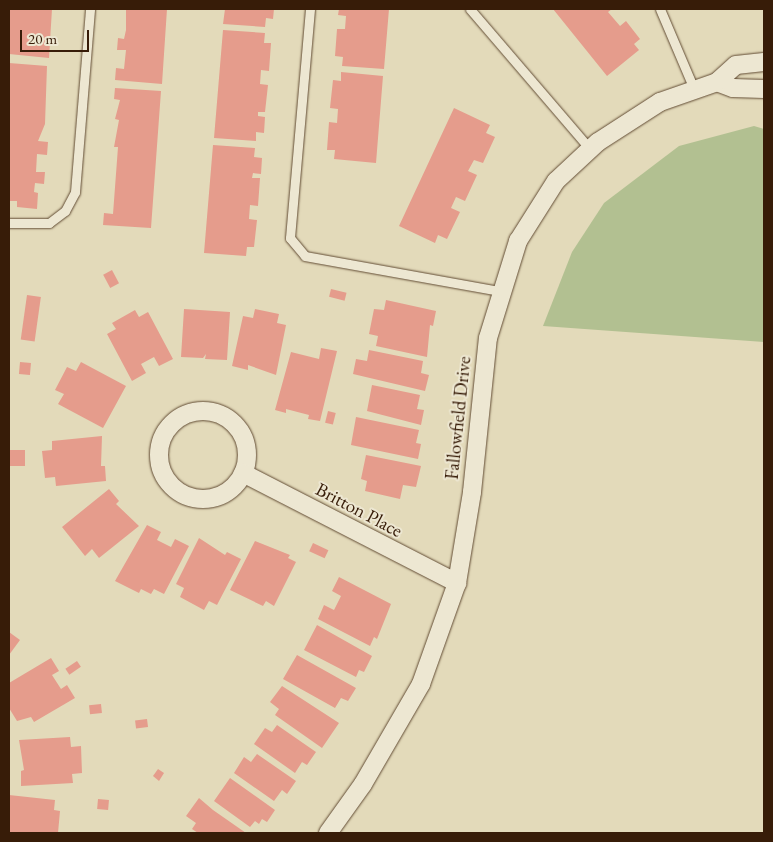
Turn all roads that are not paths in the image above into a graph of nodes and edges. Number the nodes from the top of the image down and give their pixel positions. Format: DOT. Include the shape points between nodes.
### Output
graph roads {
  1 [pos="90,9"];
  2 [pos="310,9"];
  3 [pos="470,9"];
  4 [pos="660,9"];
  5 [pos="764,62"];
  6 [pos="717,82"];
  7 [pos="694,89"];
  8 [pos="764,89"];
  9 [pos="590,149"];
  10 [pos="9,223"];
  11 [pos="500,291"];
  12 [pos="243,473"];
  13 [pos="457,583"];
  14 [pos="328,833"];
  1 -- 10 [label="lane" via="73,198 65,211 49,223"];
  2 -- 11 [label="lane" via="290,238 305,256"];
  3 -- 9 [label="lane"];
  4 -- 7 [label="lane"];
  5 -- 6 [label="street, Fallowfield Drive" via="736,65"];
  6 -- 7 [label="street, Fallowfield Drive"];
  6 -- 8 [label="street" via="733,88"];
  7 -- 9 [label="street, Fallowfield Drive" via="660,102"];
  9 -- 11 [label="street, Fallowfield Drive" via="556,181 518,241"];
  11 -- 13 [label="street, Fallowfield Drive" via="488,338 472,492"];
  12 -- 12 [label="street" via="247,458 245,443 230,420 211,412 196,411 175,421 165,432 159,455 162,472 171,485 185,495 200,498 218,496 231,488"];
  12 -- 13 [label="street, Britton Place"];
  13 -- 14 [label="street, Fallowfield Drive" via="421,684 363,784"];
}
